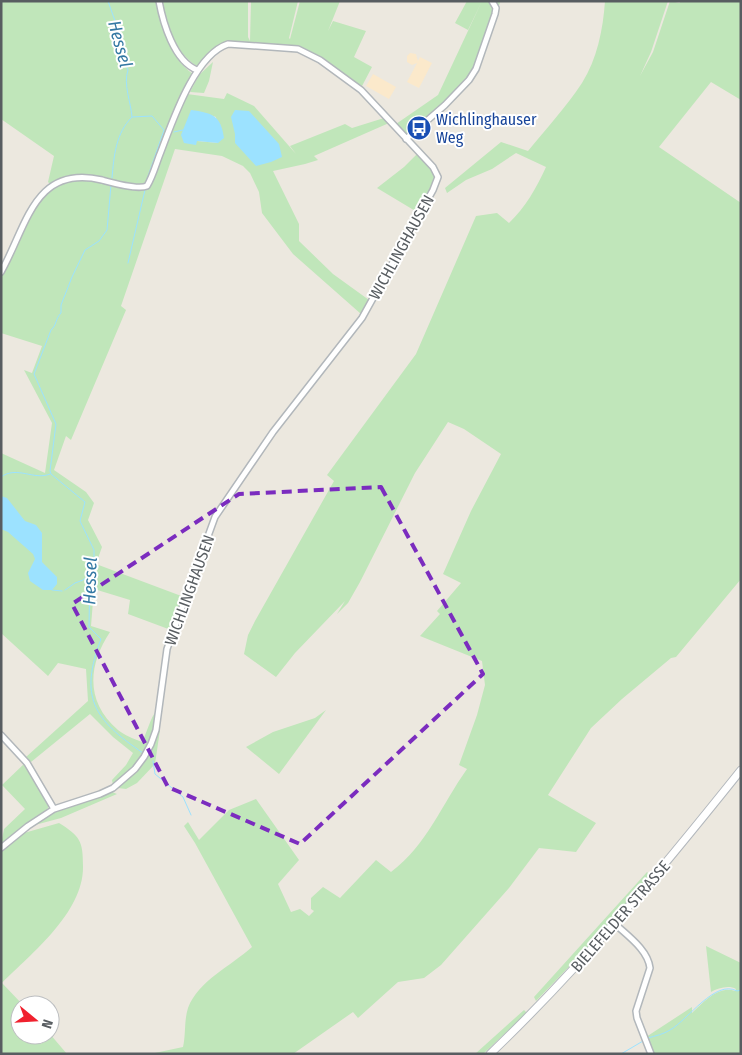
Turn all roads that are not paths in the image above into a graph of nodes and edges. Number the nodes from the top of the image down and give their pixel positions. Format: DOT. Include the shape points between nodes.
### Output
graph roads {
  1 [pos="159,1"];
  2 [pos="492,1"];
  3 [pos="197,70"];
  4 [pos="406,139"];
  5 [pos="1,272"];
  6 [pos="1,735"];
  7 [pos="741,770"];
  8 [pos="54,809"];
  9 [pos="1,848"];
  10 [pos="615,924"];
  11 [pos="490,1054"];
  12 [pos="651,1054"];
  1 -- 3 [label="street" via="172,44 187,64"];
  2 -- 4 [label="street" via="496,14 476,69 460,90"];
  3 -- 4 [label="street, WICHLINGHAUSEN" via="228,44 298,49 320,60 361,90"];
  3 -- 5 [label="street, WICHLINGHAUSEN" via="147,186 139,188 83,177 69,178 45,189 31,209"];
  4 -- 8 [label="street, WICHLINGHAUSEN" via="433,167 438,177 433,190 362,318 273,432 215,517 167,649 160,709 151,744 124,780 100,794"];
  6 -- 8 [label="street" via="27,763"];
  7 -- 10 [label="main road, BIELEFELDER STRASSE"];
  8 -- 9 [label="street, WICHLINGHAUSEN"];
  10 -- 11 [label="main road, BIELEFELDER STRASSE" via="535,1011"];
  10 -- 12 [label="street" via="639,946 649,963 636,1011"];
}
